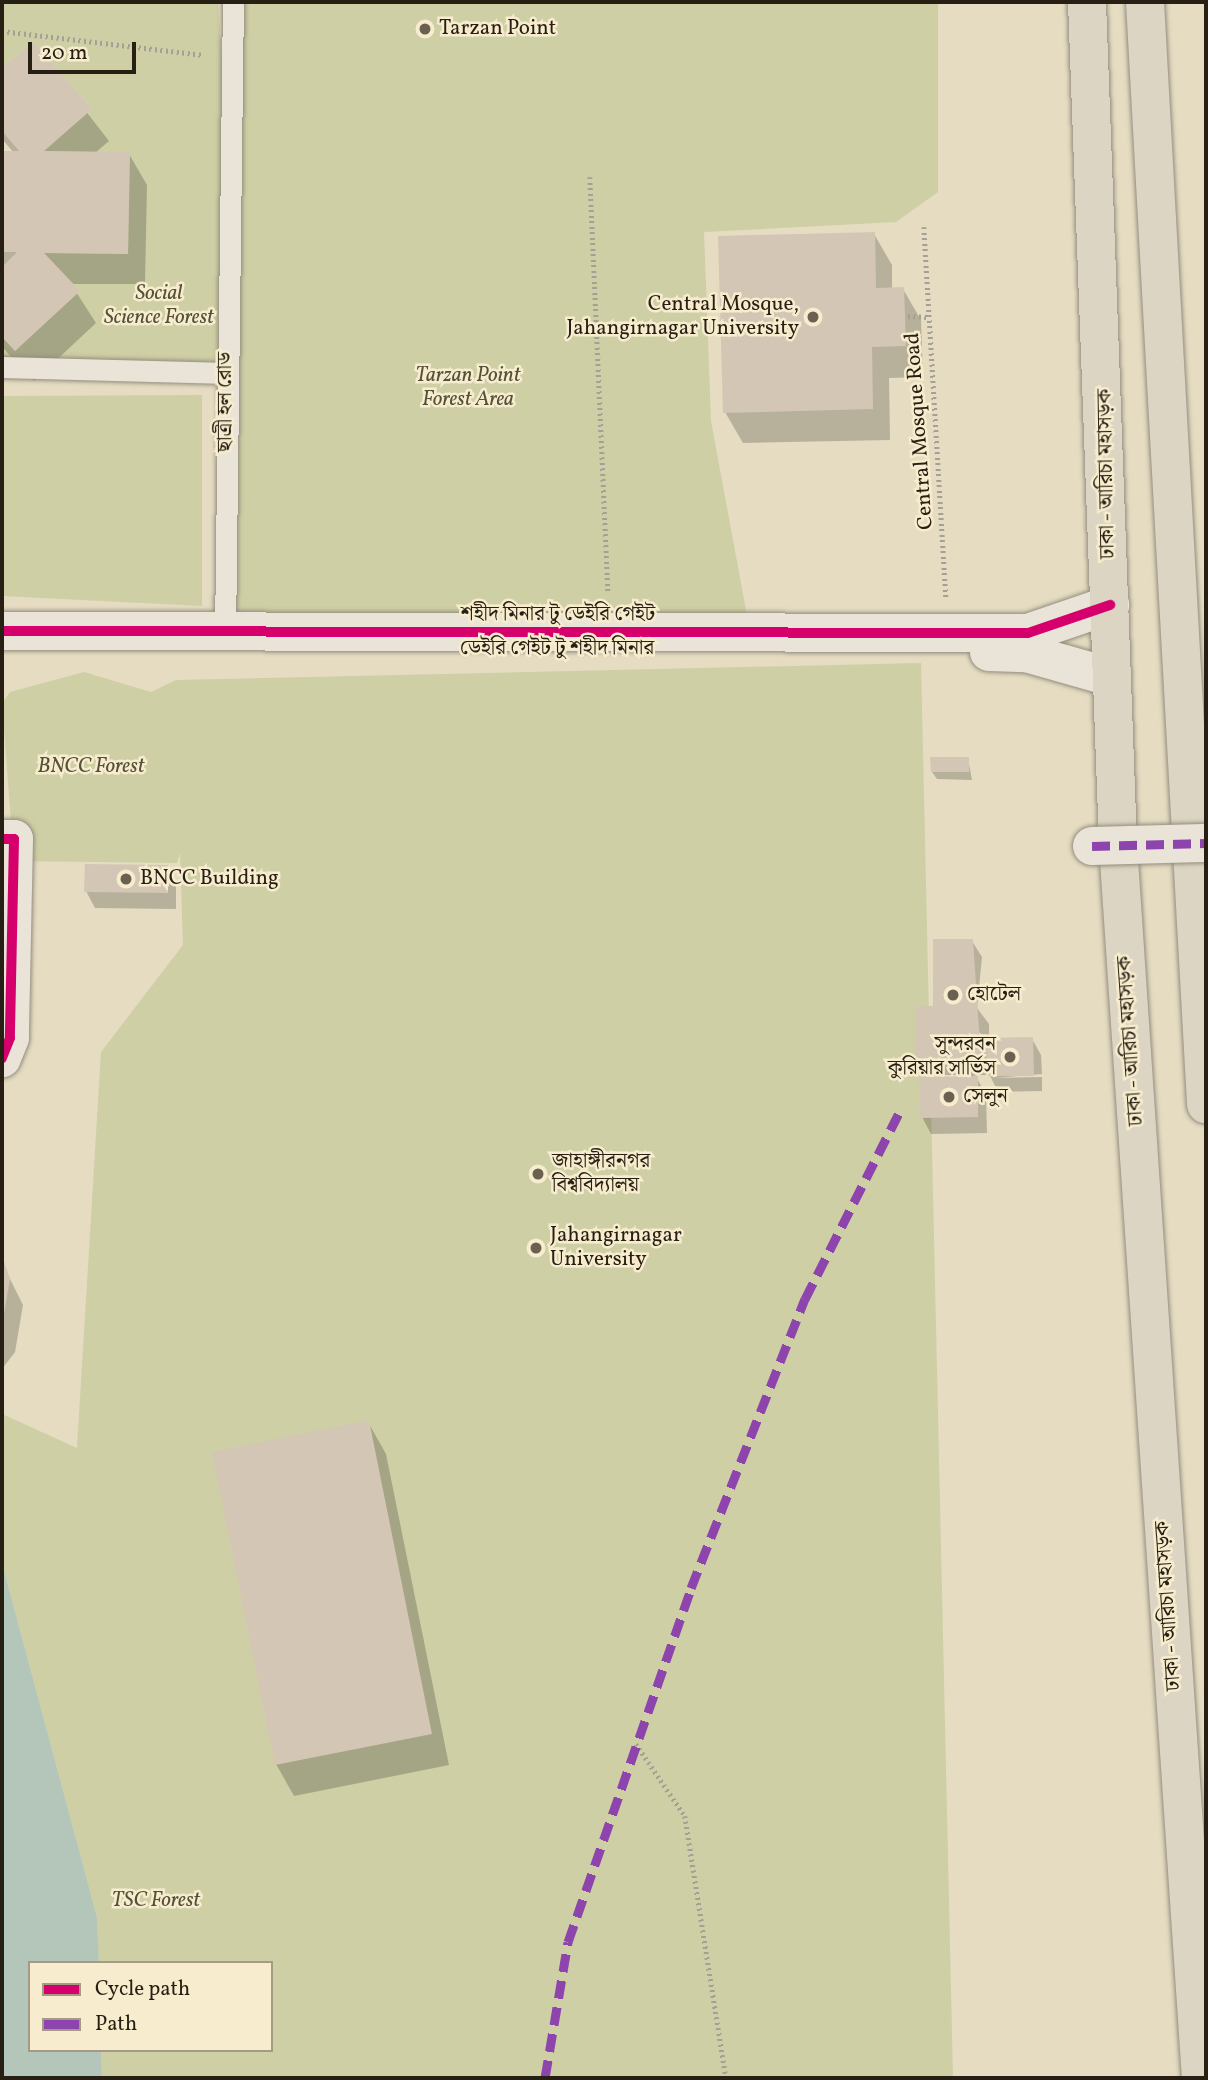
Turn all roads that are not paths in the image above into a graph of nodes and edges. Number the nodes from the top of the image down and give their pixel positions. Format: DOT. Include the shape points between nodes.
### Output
graph roads {
  1 [pos="233,2"];
  2 [pos="1087,2"];
  3 [pos="1144,2"];
  4 [pos="2,367"];
  5 [pos="227,373"];
  6 [pos="1110,605"];
  7 [pos="2,631"];
  8 [pos="225,642"];
  9 [pos="2,647"];
  10 [pos="1194,660"];
  11 [pos="1110,677"];
  12 [pos="2,839"];
  13 [pos="1205,843"];
  14 [pos="1105,845"];
  15 [pos="2,1058"];
  16 [pos="1206,1104"];
  17 [pos="1201,2078"];
  1 -- 5 [label="lane, ছাত্রী হল রোড"];
  2 -- 6 [label="highway, ঢাকা - আরিচা মহাসড়ক"];
  3 -- 10 [label="highway"];
  4 -- 5 [label="lane"];
  5 -- 8 [label="lane, ছাত্রী হল রোড"];
  6 -- 8 [label="street, শহীদ মিনার টু ডেইরি গেইট" via="1028,633 610,634"];
  6 -- 11 [label="highway, ঢাকা - আরিচা মহাসড়ক"];
  7 -- 8 [label="street, শহীদ মিনার টু ডেইরি গেইট"];
  8 -- 9 [label="street, ডেইরি গেইট টু শহীদ মিনার"];
  8 -- 11 [label="street, ডেইরি গেইট টু শহীদ মিনার" via="1026,653"];
  10 -- 16 [label="highway"];
  11 -- 14 [label="highway, ঢাকা - আরিচা মহাসড়ক"];
  12 -- 15 [label="street" via="14,839 10,1038"];
  13 -- 14 [label="street, bridge"];
  14 -- 17 [label="highway, ঢাকা - আরিচা মহাসড়ক"];
}
